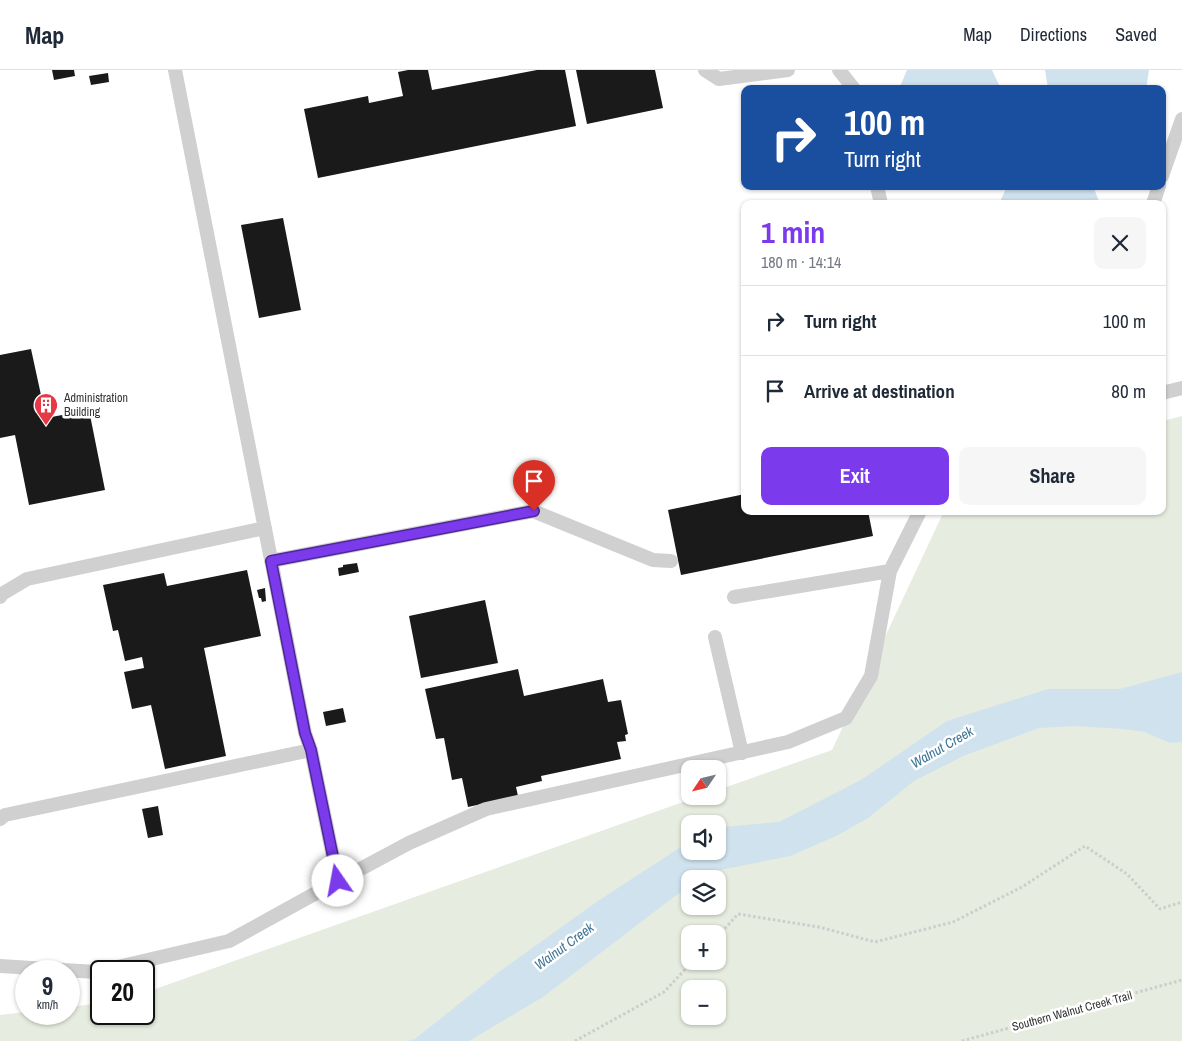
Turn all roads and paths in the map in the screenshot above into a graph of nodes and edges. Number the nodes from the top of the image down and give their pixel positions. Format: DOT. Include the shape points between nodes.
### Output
graph roads {
  1 [pos="175,70"];
  2 [pos="705,70"];
  3 [pos="788,70"];
  4 [pos="839,70"];
  5 [pos="851,85"];
  6 [pos="1182,120"];
  7 [pos="1166,165"];
  8 [pos="1182,388"];
  9 [pos="1166,392"];
  10 [pos="918,515"];
  11 [pos="265,528"];
  12 [pos="271,561"];
  13 [pos="672,561"];
  14 [pos="890,571"];
  15 [pos="0,597"];
  16 [pos="734,597"];
  17 [pos="715,637"];
  18 [pos="311,750"];
  19 [pos="742,753"];
  20 [pos="0,819"];
  21 [pos="338,881"];
  22 [pos="1182,902"];
  23 [pos="726,927"];
  24 [pos="0,966"];
  25 [pos="685,970"];
  26 [pos="1182,980"];
  27 [pos="575,1041"];
  28 [pos="962,1041"];
  1 -- 11 [label="lane"];
  2 -- 3 [label="lane" via="719,79"];
  4 -- 5 [label="lane"];
  6 -- 7 [label="lane"];
  8 -- 9 [label="lane"];
  10 -- 14 [label="lane"];
  11 -- 12 [label="lane"];
  11 -- 15 [label="lane" via="27,579"];
  12 -- 13 [label="lane" via="534,511 653,560"];
  12 -- 18 [label="lane"];
  14 -- 16 [label="lane"];
  14 -- 19 [label="lane" via="871,676 846,718 788,742"];
  17 -- 19 [label="lane"];
  18 -- 20 [label="lane" via="5,815"];
  18 -- 21 [label="lane"];
  19 -- 21 [label="lane" via="486,809"];
  21 -- 24 [label="lane" via="229,941 96,972"];
  22 -- 23 [label="path" via="1160,909 1127,874 1085,846 1022,887 952,922 875,942 818,927 738,914"];
  25 -- 27 [label="path" via="664,992"];
  26 -- 28 [label="path, Southern Walnut Creek Trail"];
}
